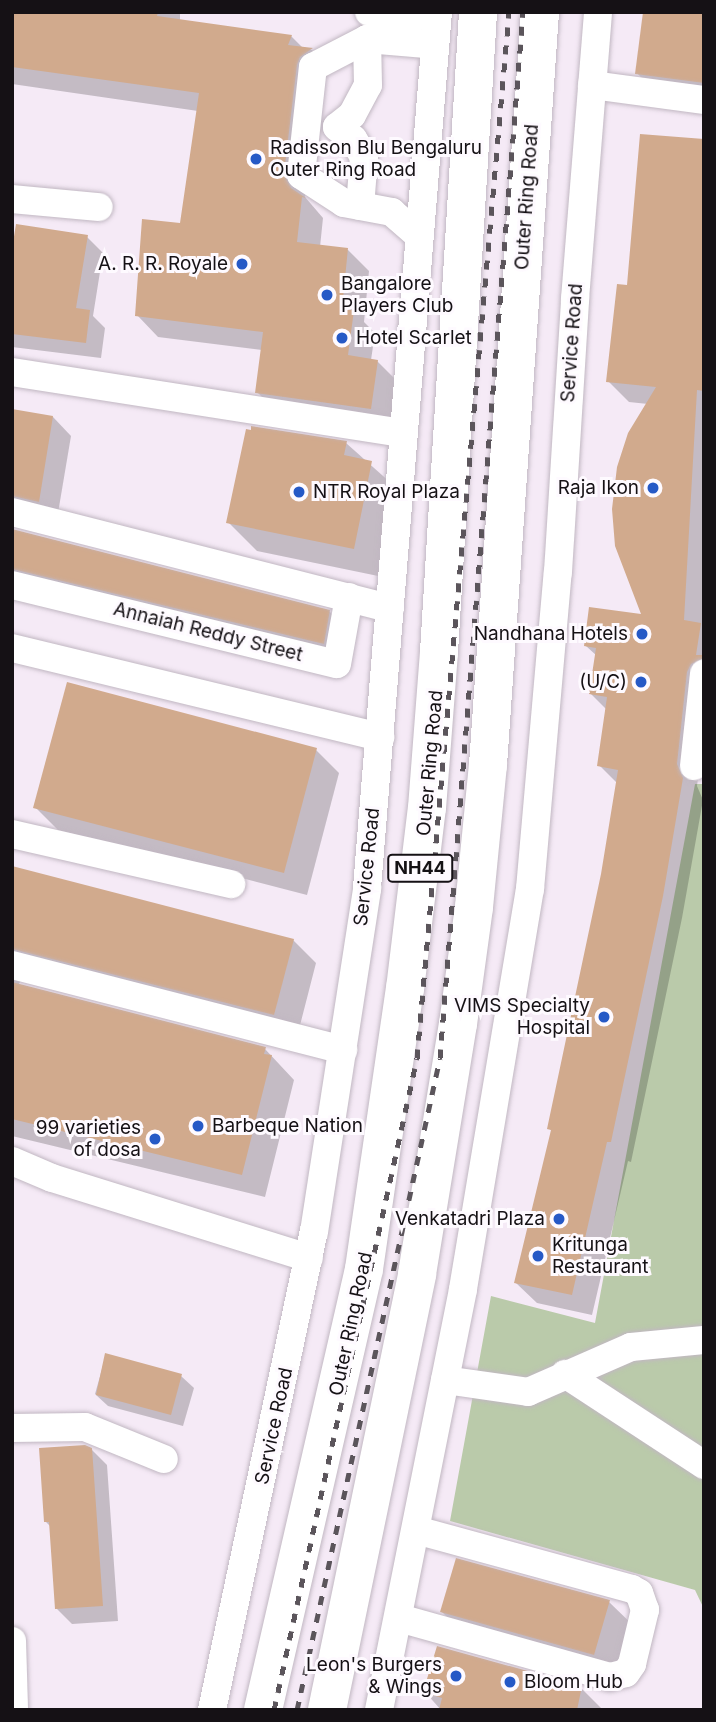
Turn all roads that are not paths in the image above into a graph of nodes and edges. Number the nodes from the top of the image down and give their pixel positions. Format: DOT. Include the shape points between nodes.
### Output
graph roads {
  1 [pos="478,12"];
  2 [pos="540,12"];
  3 [pos="598,12"];
  4 [pos="428,15"];
  5 [pos="368,26"];
  6 [pos="435,44"];
  7 [pos="592,85"];
  8 [pos="704,100"];
  9 [pos="12,199"];
  10 [pos="99,206"];
  11 [pos="360,206"];
  12 [pos="418,235"];
  13 [pos="12,372"];
  14 [pos="403,433"];
  15 [pos="12,512"];
  16 [pos="12,585"];
  17 [pos="349,597"];
  18 [pos="390,608"];
  19 [pos="12,648"];
  20 [pos="704,674"];
  21 [pos="380,737"];
  22 [pos="694,766"];
  23 [pos="12,834"];
  24 [pos="231,884"];
  25 [pos="12,965"];
  26 [pos="344,1050"];
  27 [pos="12,1161"];
  28 [pos="309,1258"];
  29 [pos="704,1340"];
  30 [pos="565,1374"];
  31 [pos="445,1380"];
  32 [pos="12,1428"];
  33 [pos="164,1459"];
  34 [pos="704,1465"];
  35 [pos="416,1530"];
  36 [pos="399,1618"];
  37 [pos="12,1641"];
  38 [pos="14,1710"];
  39 [pos="212,1710"];
  40 [pos="263,1710"];
  41 [pos="327,1710"];
  42 [pos="379,1710"];
  1 -- 40 [label="highway, Outer Ring Road / NH44" via="439,652 427,808 403,1003 364,1269"];
  2 -- 41 [label="highway, Outer Ring Road / NH44" via="488,765 474,907 417,1273"];
  3 -- 7 [label="street, Service Road"];
  4 -- 5 [label="street"];
  4 -- 6 [label="street, Service Road"];
  5 -- 6 [label="street"];
  5 -- 11 [label="street" via="368,85 352,115 337,127 353,139 364,157"];
  5 -- 11 [label="street" via="313,67 301,175 344,203"];
  6 -- 12 [label="street, Service Road"];
  7 -- 8 [label="street"];
  7 -- 31 [label="street, Service Road" via="558,572 530,889"];
  9 -- 10 [label="street"];
  11 -- 12 [label="street" via="393,212"];
  12 -- 14 [label="street, Service Road"];
  13 -- 14 [label="street"];
  14 -- 18 [label="street, Service Road"];
  15 -- 17 [label="street"];
  16 -- 17 [label="street, Annaiah Reddy Street" via="337,664"];
  17 -- 18 [label="street"];
  18 -- 21 [label="street, Service Road"];
  19 -- 21 [label="street"];
  20 -- 22 [label="street"];
  21 -- 26 [label="street, Service Road" via="367,888"];
  23 -- 24 [label="street"];
  25 -- 26 [label="street" via="116,988"];
  26 -- 28 [label="street, Service Road"];
  27 -- 28 [label="street" via="51,1178"];
  28 -- 39 [label="street, Service Road"];
  29 -- 30 [label="street" via="631,1347"];
  30 -- 31 [label="street" via="528,1392"];
  30 -- 34 [label="street"];
  31 -- 35 [label="street, Service Road"];
  32 -- 33 [label="street" via="85,1427"];
  35 -- 36 [label="street, Service Road"];
  35 -- 36 [label="street" via="632,1589 639,1593 645,1610 632,1664 626,1673 610,1677"];
  36 -- 42 [label="street, Service Road"];
  37 -- 38 [label="street"];
}
